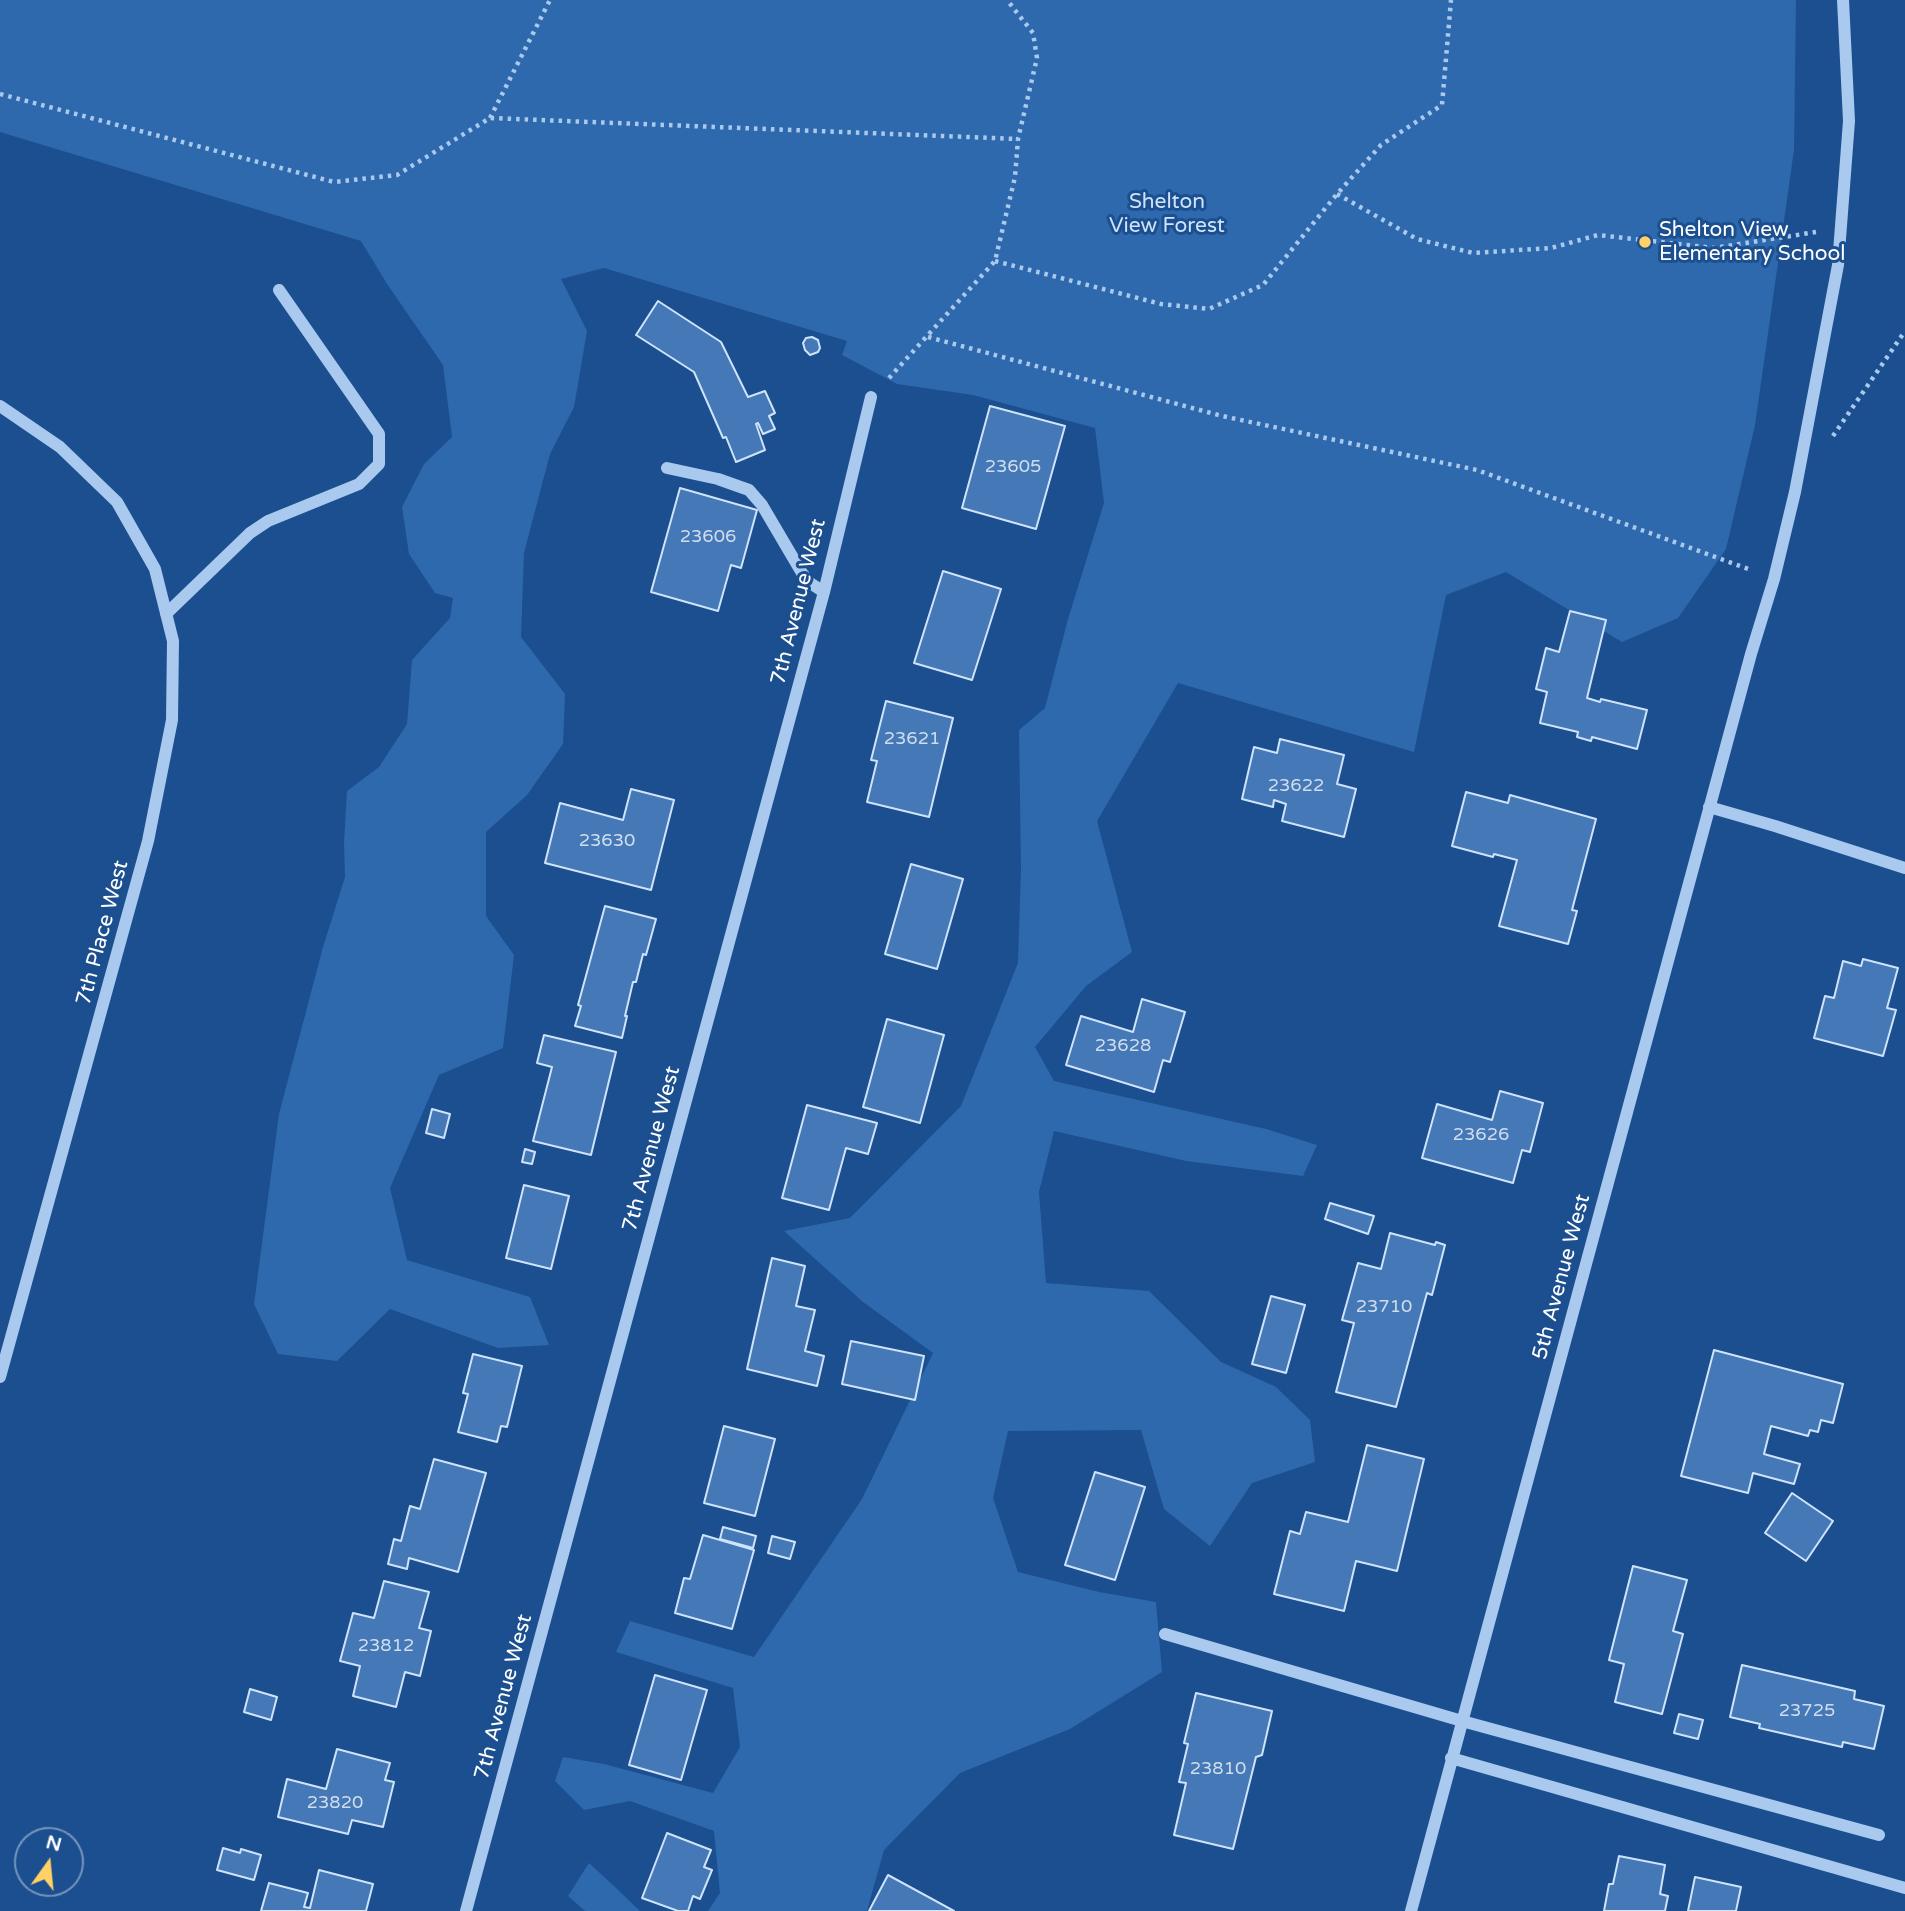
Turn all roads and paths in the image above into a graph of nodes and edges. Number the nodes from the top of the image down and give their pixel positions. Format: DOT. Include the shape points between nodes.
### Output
graph roads {
  1 [pos="550,0"];
  2 [pos="1007,0"];
  3 [pos="1016,0"];
  4 [pos="1451,0"];
  5 [pos="1843,0"];
  6 [pos="1013,6"];
  7 [pos="0,94"];
  8 [pos="490,118"];
  9 [pos="1018,139"];
  10 [pos="1337,194"];
  11 [pos="1841,228"];
  12 [pos="995,261"];
  13 [pos="279,290"];
  14 [pos="1905,331"];
  15 [pos="928,337"];
  16 [pos="871,397"];
  17 [pos="0,407"];
  18 [pos="1827,446"];
  19 [pos="667,468"];
  20 [pos="1774,579"];
  21 [pos="824,592"];
  22 [pos="166,614"];
  23 [pos="1709,807"];
  24 [pos="1905,868"];
  25 [pos="0,1377"];
  26 [pos="1165,1634"];
  27 [pos="1462,1721"];
  28 [pos="1451,1758"];
  29 [pos="1879,1835"];
  30 [pos="1905,1888"];
  31 [pos="466,1911"];
  32 [pos="1410,1911"];
  1 -- 8 [label="path"];
  2 -- 6 [label="path"];
  3 -- 6 [label="path"];
  4 -- 10 [label="path" via="1442,105 1381,145"];
  5 -- 11 [label="street, 5th Avenue West" via="1849,121"];
  6 -- 9 [label="path" via="1032,33 1037,58"];
  7 -- 8 [label="path" via="334,182 397,175"];
  8 -- 9 [label="path"];
  9 -- 12 [label="path" via="1015,177"];
  10 -- 11 [label="path" via="1417,239 1473,253 1551,248 1598,235 1714,248"];
  10 -- 12 [label="path" via="1263,285 1209,309 1161,304"];
  11 -- 20 [label="street, 5th Avenue West" via="1796,492"];
  12 -- 15 [label="path"];
  13 -- 22 [label="street" via="379,434 379,464 359,484 268,521 250,533"];
  14 -- 18 [label="path"];
  15 -- 16 [label="path"];
  15 -- 20 [label="path" via="1223,416 1477,470"];
  16 -- 21 [label="street, 7th Avenue West"];
  17 -- 22 [label="street, 7th Place West" via="60,447 117,502 155,569"];
  19 -- 21 [label="street" via="749,490 802,573"];
  20 -- 23 [label="street, 5th Avenue West"];
  21 -- 31 [label="street, 7th Avenue West"];
  22 -- 25 [label="street, 7th Place West" via="173,641 172,720 148,841"];
  23 -- 24 [label="street"];
  23 -- 27 [label="street, 5th Avenue West"];
  26 -- 27 [label="street"];
  27 -- 28 [label="street, 5th Avenue West"];
  27 -- 29 [label="street"];
  28 -- 30 [label="street"];
  28 -- 32 [label="street, 5th Avenue West"];
}
